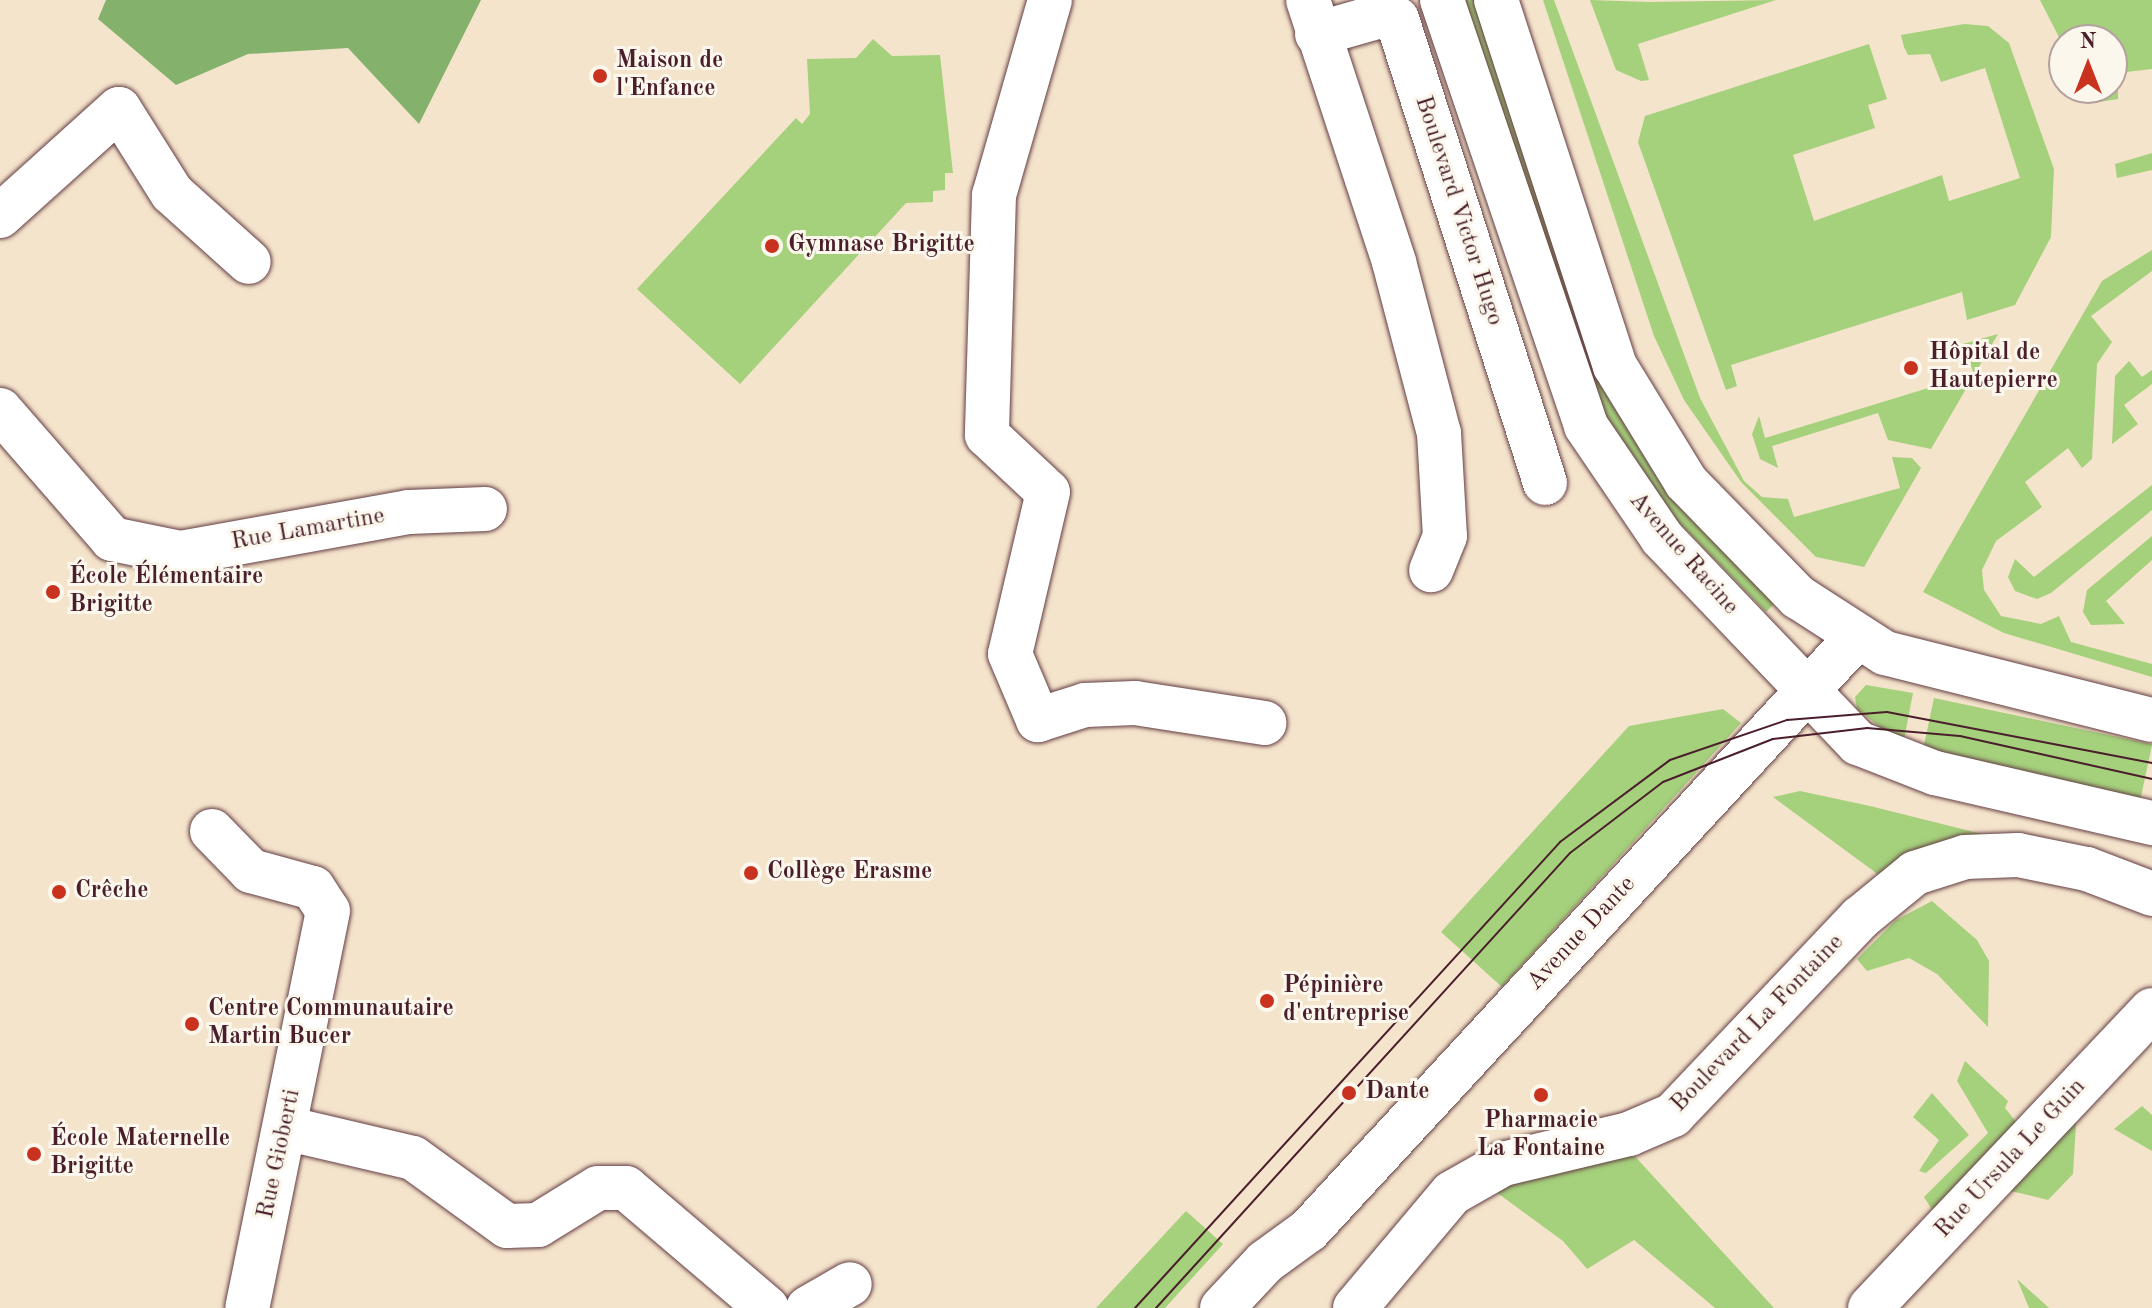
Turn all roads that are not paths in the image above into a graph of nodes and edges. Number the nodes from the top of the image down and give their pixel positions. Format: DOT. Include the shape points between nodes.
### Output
graph roads {
  1 [pos="1050,0"];
  2 [pos="1442,0"];
  3 [pos="1496,0"];
  4 [pos="1313,17"];
  5 [pos="0,216"];
  6 [pos="249,262"];
  7 [pos="0,410"];
  8 [pos="1545,483"];
  9 [pos="485,509"];
  10 [pos="1431,570"];
  11 [pos="1856,638"];
  12 [pos="1805,690"];
  13 [pos="2152,720"];
  14 [pos="1264,723"];
  15 [pos="2152,823"];
  16 [pos="212,831"];
  17 [pos="2152,894"];
  18 [pos="2152,1010"];
  19 [pos="285,1128"];
  20 [pos="1309,1230"];
  21 [pos="850,1284"];
  22 [pos="1369,1303"];
  23 [pos="247,1308"];
  24 [pos="767,1308"];
  25 [pos="808,1308"];
  26 [pos="1222,1308"];
  27 [pos="1257,1308"];
  28 [pos="1870,1308"];
  1 -- 14 [label="street" via="994,195 987,435 1048,492 1010,654 1038,720 1085,705 1135,703"];
  2 -- 12 [label="street, Avenue Racine" via="1586,426 1662,538"];
  3 -- 11 [label="street, Avenue Racine" via="1590,300 1647,426 1735,535 1798,597"];
  4 -- 8 [label="street, Boulevard Victor Hugo" via="1387,14 1397,19"];
  4 -- 10 [label="street, Boulevard Victor Hugo" via="1394,262 1439,433 1445,536"];
  5 -- 6 [label="street" via="119,109 172,193"];
  7 -- 9 [label="street, Rue Lamartine" via="112,539 181,553 394,514"];
  11 -- 12 [label="street, Avenue Dante"];
  11 -- 13 [label="street, Avenue Racine" via="1928,669"];
  12 -- 15 [label="street, Avenue Racine" via="1858,743 1935,773"];
  12 -- 20 [label="street, Avenue Dante"];
  16 -- 19 [label="street, Rue Gioberti" via="234,860 313,888 328,911"];
  17 -- 22 [label="street, Boulevard La Fontaine" via="2073,866 2018,855 1965,857 1915,873 1673,1115 1629,1134 1503,1164 1452,1193"];
  18 -- 28 [label="street, Rue Ursula Le Guin"];
  19 -- 23 [label="street, Rue Gioberti"];
  19 -- 24 [label="street" via="413,1158 507,1226 538,1225 598,1188 626,1188"];
  20 -- 26 [label="street, Avenue Dante" via="1265,1262"];
  20 -- 27 [label="street, Avenue Dante" via="1283,1279"];
  21 -- 25 [label="street"];
}
